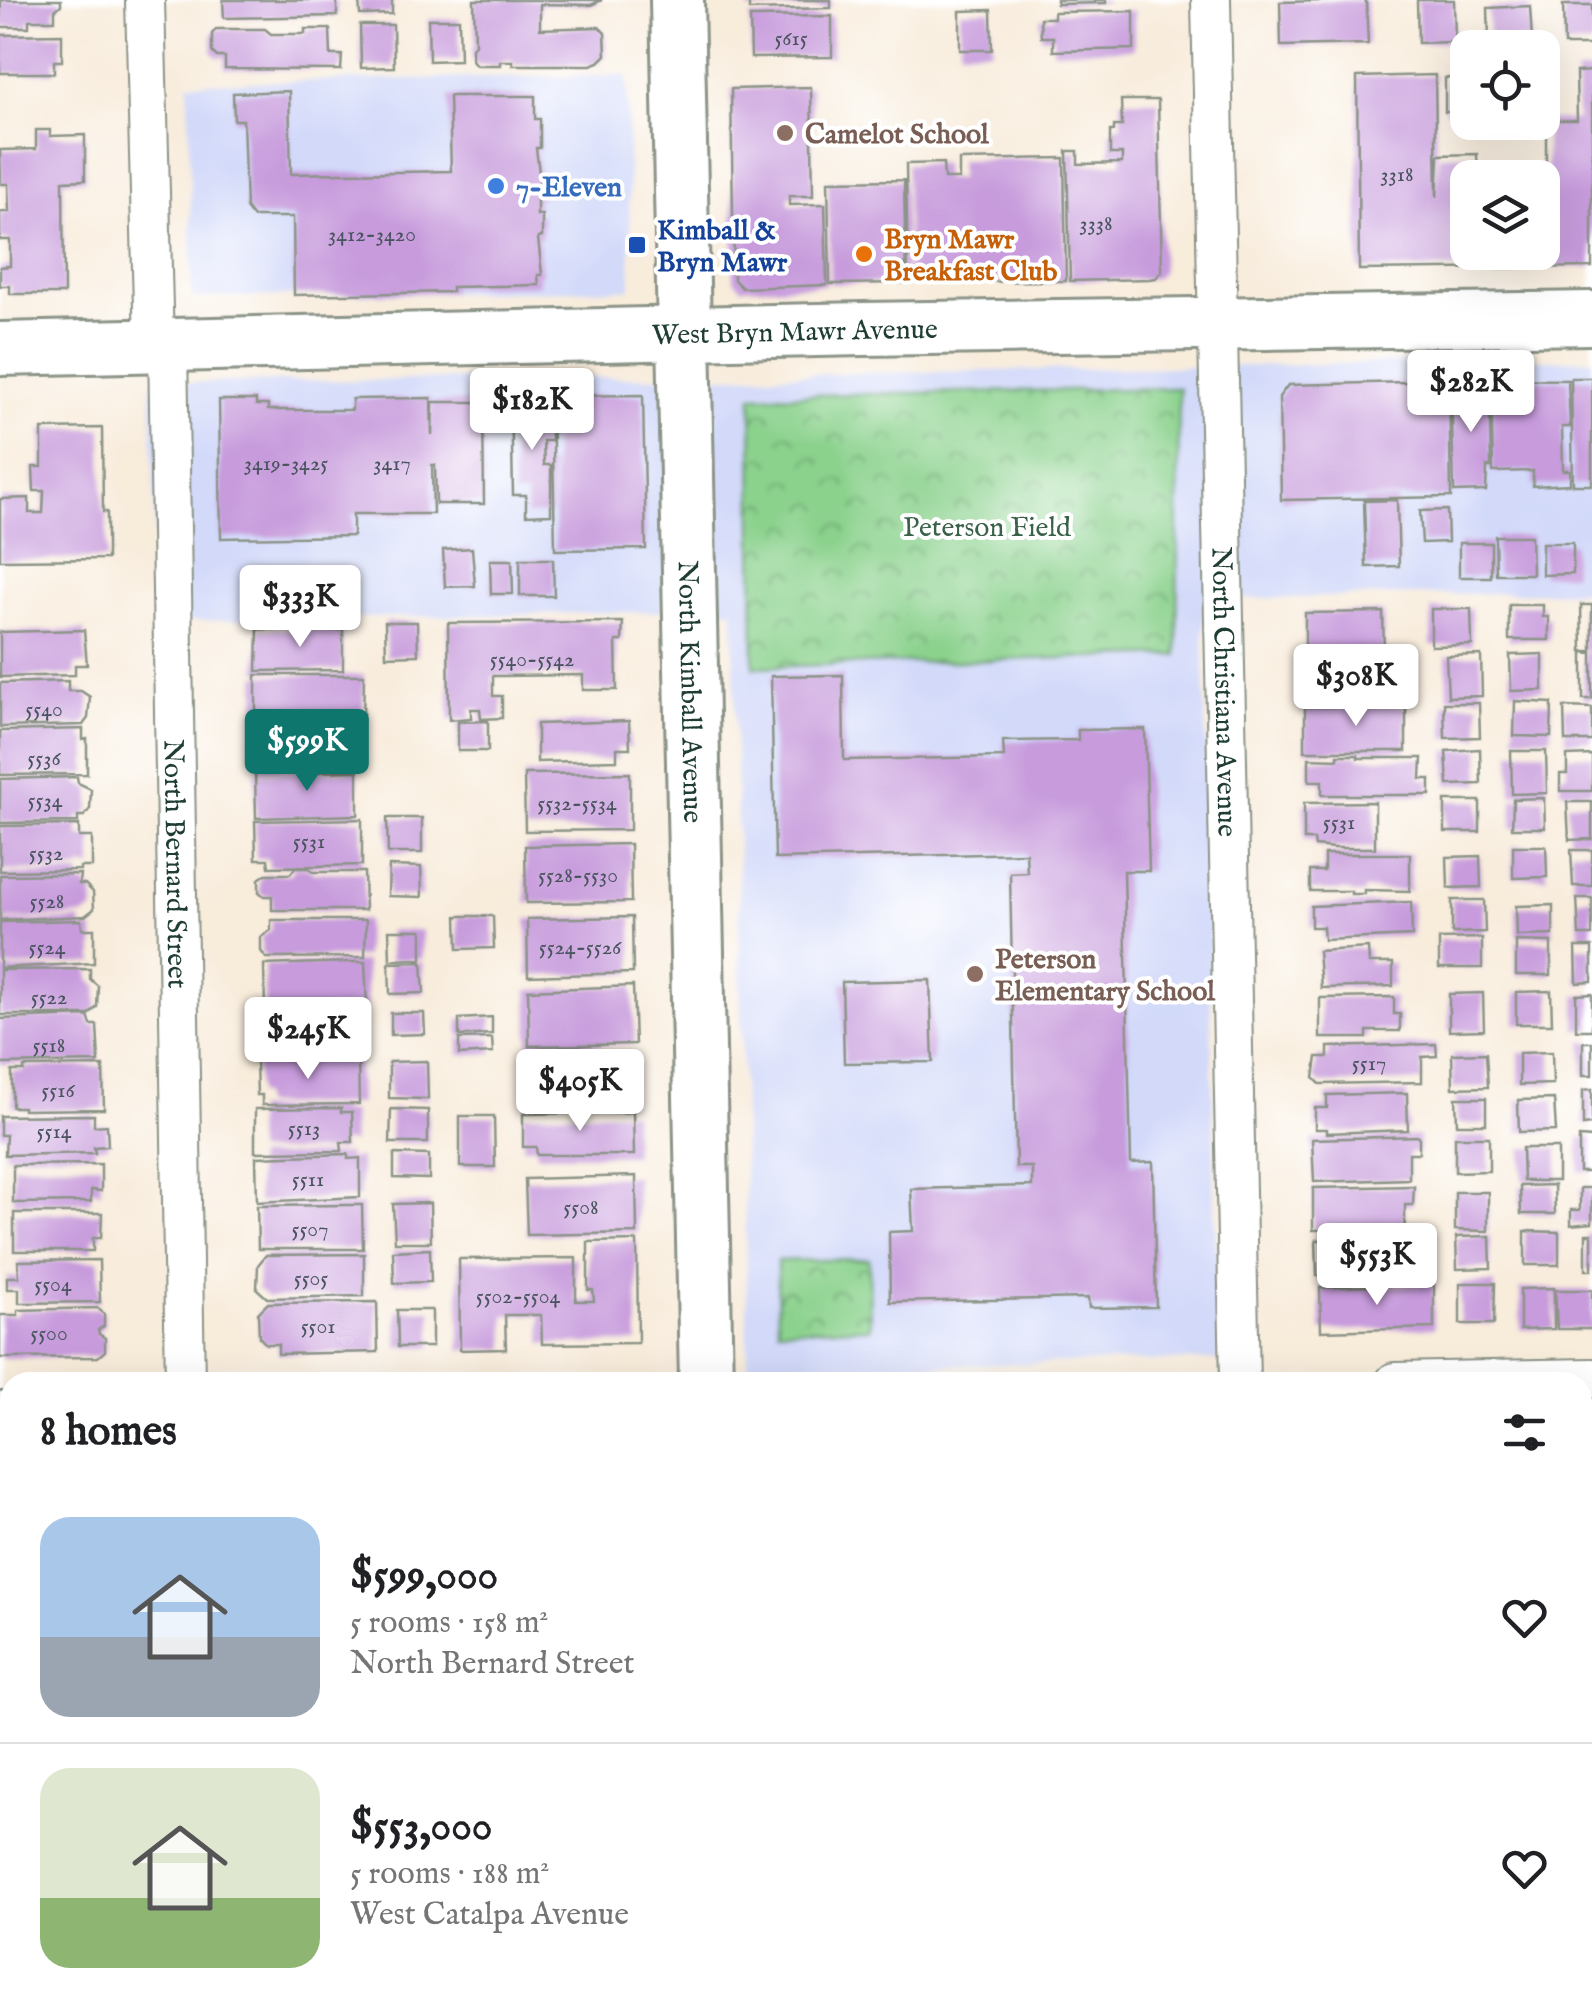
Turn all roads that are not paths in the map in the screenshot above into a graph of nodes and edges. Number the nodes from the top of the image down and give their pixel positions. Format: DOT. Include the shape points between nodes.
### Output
graph roads {
  1 [pos="144,0"];
  2 [pos="678,0"];
  3 [pos="1211,0"];
  4 [pos="1592,318"];
  5 [pos="1220,324"];
  6 [pos="685,333"];
  7 [pos="161,346"];
  8 [pos="0,349"];
  9 [pos="185,1372"];
  10 [pos="706,1372"];
  11 [pos="1240,1372"];
  1 -- 7 [label="street, North Bernard Street"];
  2 -- 6 [label="street, North Kimball Avenue"];
  3 -- 5 [label="street, North Christiana Avenue"];
  4 -- 5 [label="street, West Bryn Mawr Avenue"];
  5 -- 6 [label="street, West Bryn Mawr Avenue"];
  5 -- 11 [label="street, North Christiana Avenue"];
  6 -- 7 [label="street, West Bryn Mawr Avenue"];
  6 -- 10 [label="street, North Kimball Avenue"];
  7 -- 8 [label="street, West Bryn Mawr Avenue"];
  7 -- 9 [label="street, North Bernard Street"];
}
